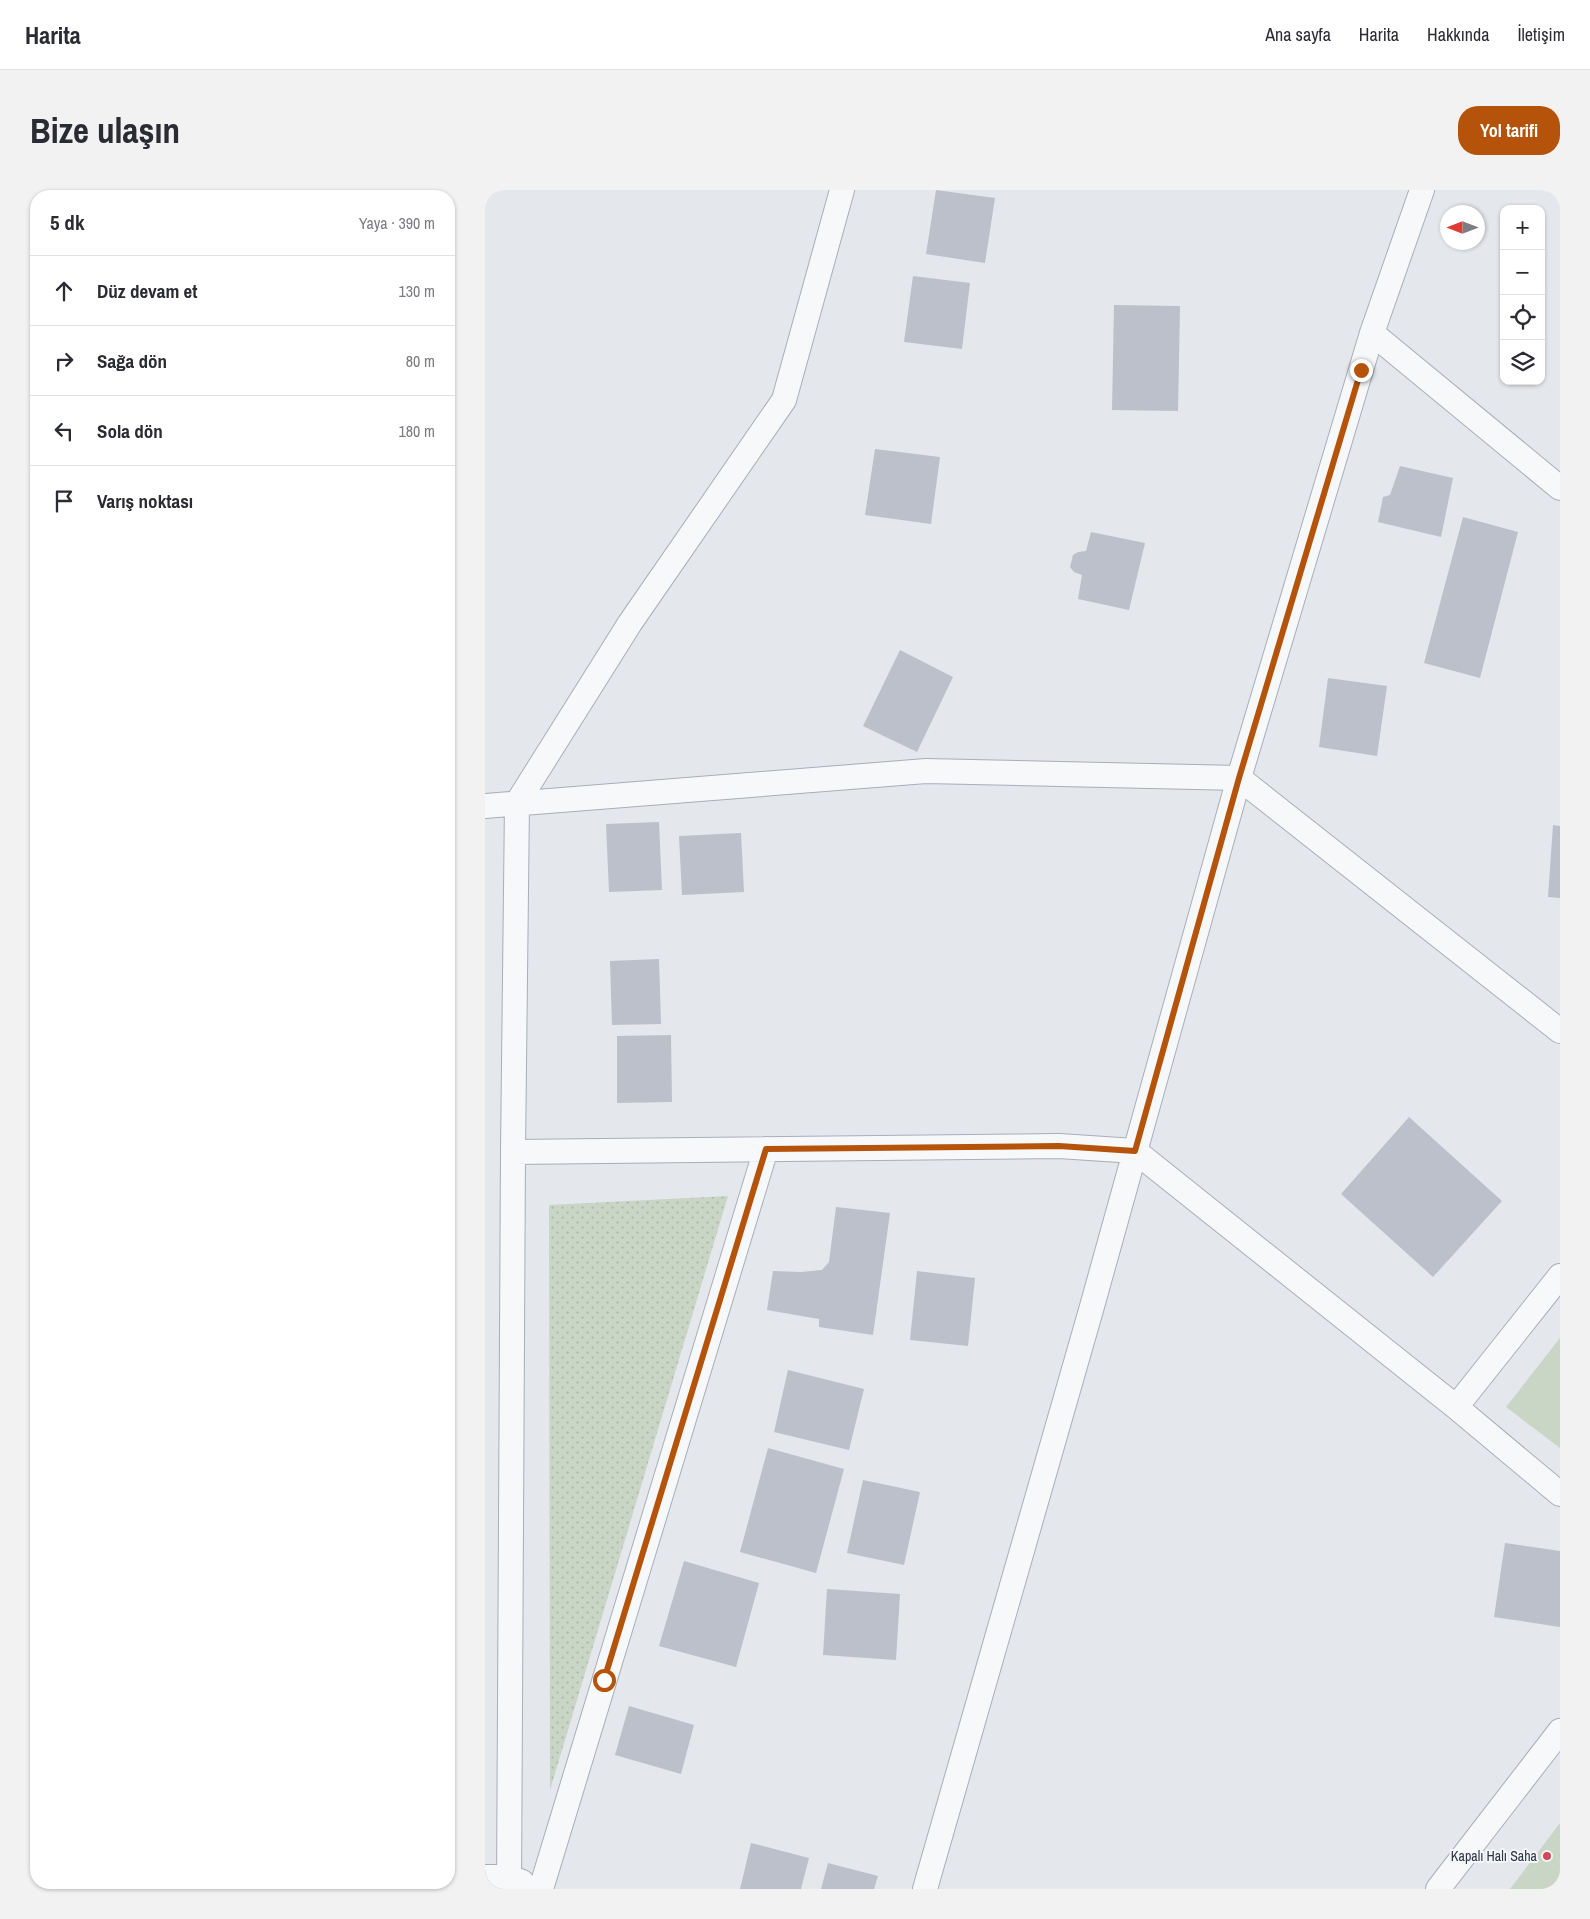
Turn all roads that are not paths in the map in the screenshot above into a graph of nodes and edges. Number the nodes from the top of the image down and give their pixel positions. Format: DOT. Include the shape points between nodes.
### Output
graph roads {
  1 [pos="842,190"];
  2 [pos="1422,190"];
  3 [pos="1372,334"];
  4 [pos="1560,488"];
  5 [pos="1239,778"];
  6 [pos="517,803"];
  7 [pos="485,806"];
  8 [pos="1560,1031"];
  9 [pos="766,1149"];
  10 [pos="1135,1151"];
  11 [pos="513,1152"];
  12 [pos="1560,1276"];
  13 [pos="1456,1408"];
  14 [pos="1560,1494"];
  15 [pos="1560,1731"];
  16 [pos="485,1877"];
  17 [pos="509,1883"];
  18 [pos="541,1889"];
  19 [pos="925,1889"];
  20 [pos="1438,1889"];
  1 -- 6 [label="street" via="784,400 630,623"];
  2 -- 3 [label="street"];
  3 -- 4 [label="street"];
  3 -- 5 [label="street"];
  5 -- 6 [label="street" via="926,771"];
  5 -- 8 [label="street"];
  5 -- 10 [label="street"];
  6 -- 7 [label="street"];
  6 -- 11 [label="street"];
  9 -- 10 [label="street" via="1059,1146"];
  9 -- 11 [label="street"];
  9 -- 18 [label="street"];
  10 -- 13 [label="street"];
  10 -- 19 [label="street"];
  11 -- 17 [label="street"];
  12 -- 13 [label="street"];
  13 -- 14 [label="street"];
  15 -- 20 [label="street"];
  16 -- 17 [label="street"];
  17 -- 18 [label="street"];
}
